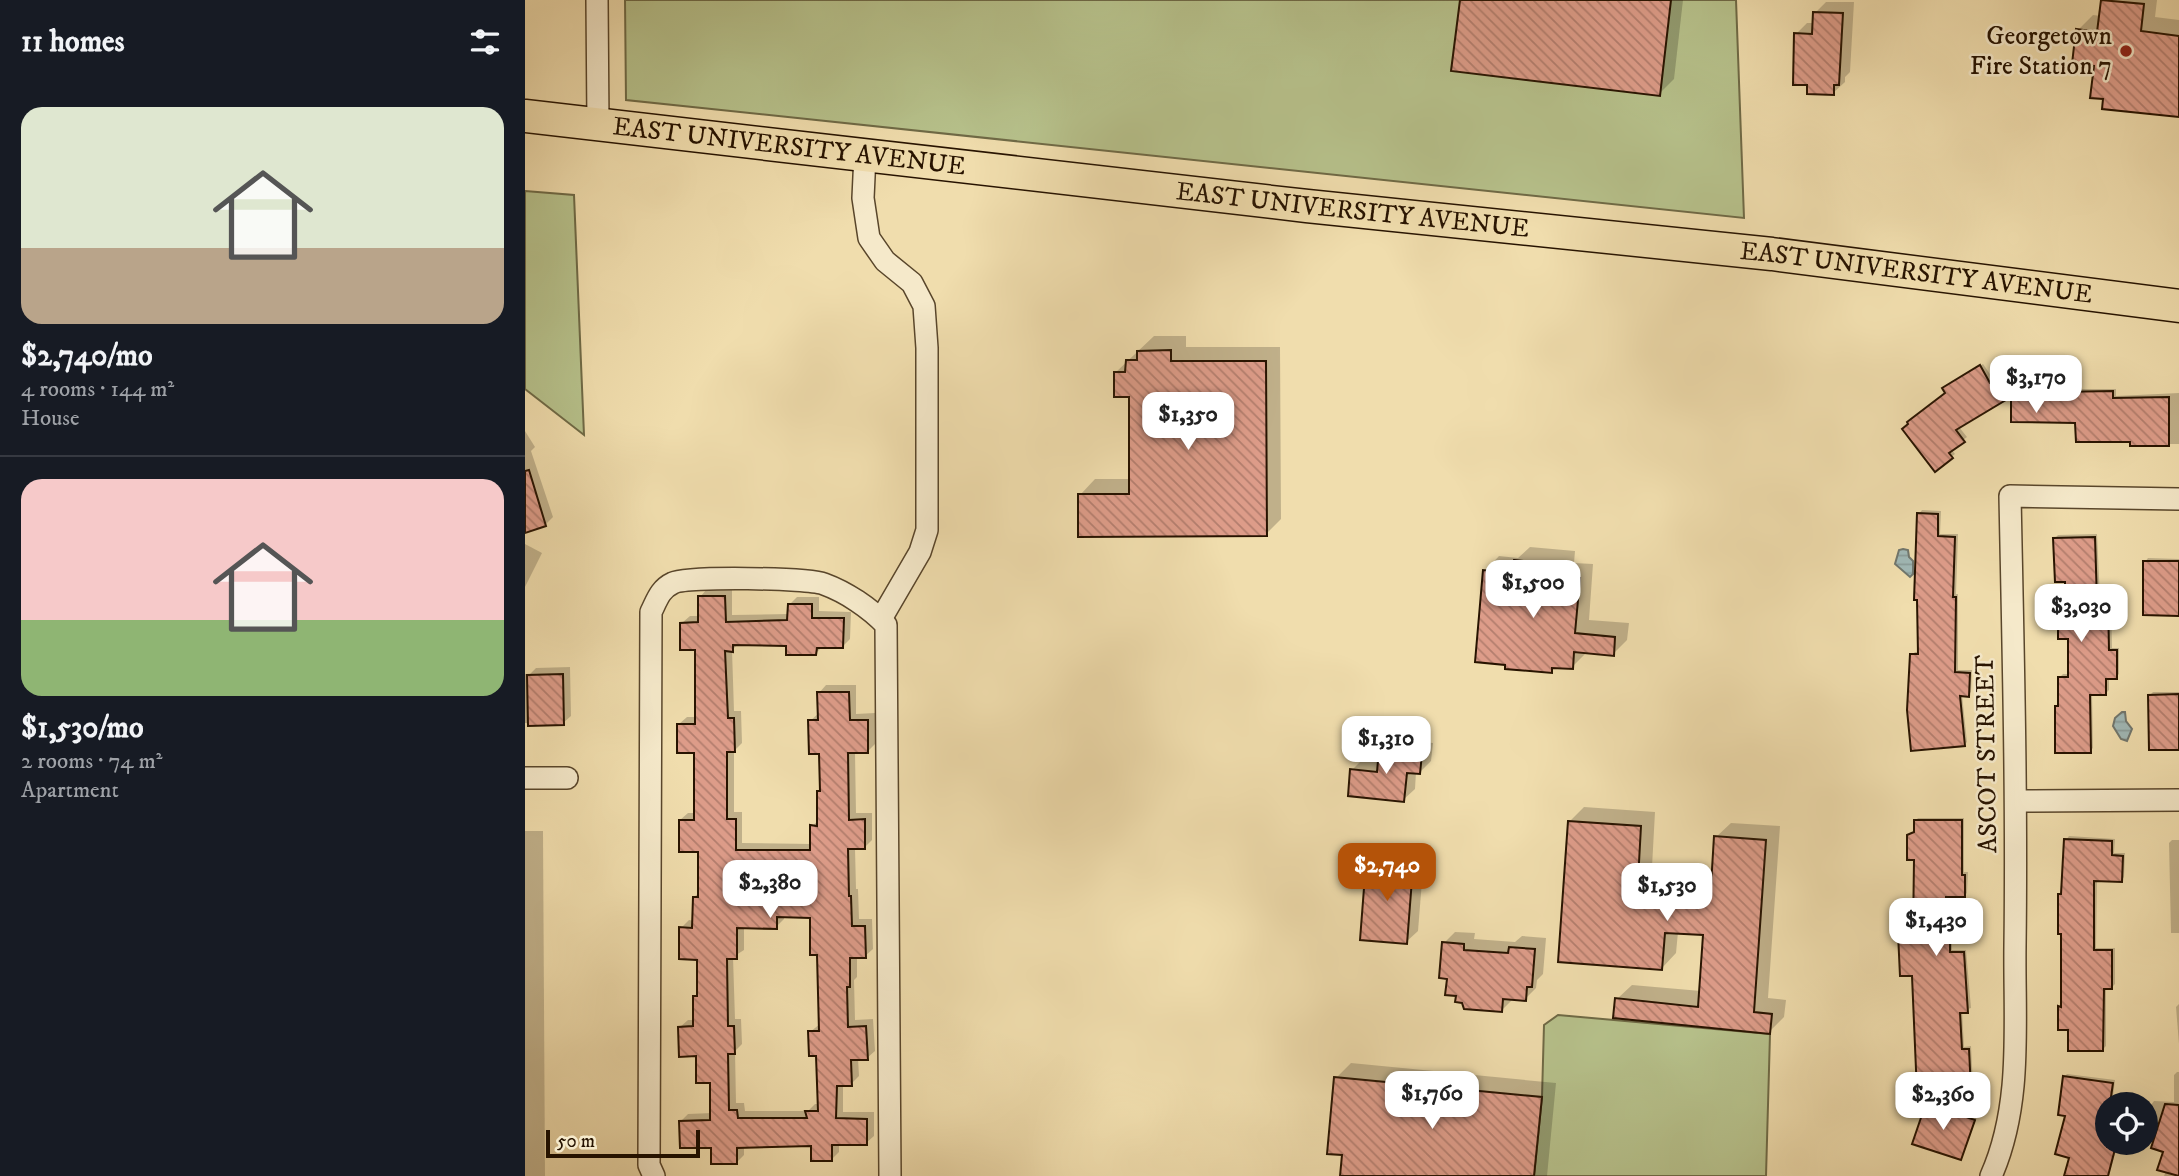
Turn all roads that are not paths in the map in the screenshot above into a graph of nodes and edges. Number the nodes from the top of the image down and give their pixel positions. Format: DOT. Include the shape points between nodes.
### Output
graph roads {
  1 [pos="597,0"];
  2 [pos="525,116"];
  3 [pos="598,124"];
  4 [pos="865,155"];
  5 [pos="2179,306"];
  6 [pos="2179,499"];
  7 [pos="881,619"];
  8 [pos="525,778"];
  9 [pos="567,778"];
  10 [pos="2179,800"];
  11 [pos="2017,801"];
  12 [pos="654,1176"];
  13 [pos="890,1176"];
  14 [pos="1991,1176"];
  1 -- 3 [label="street"];
  2 -- 3 [label="main road, EAST UNIVERSITY AVENUE"];
  3 -- 4 [label="main road, EAST UNIVERSITY AVENUE"];
  4 -- 5 [label="main road, EAST UNIVERSITY AVENUE" via="1772,254"];
  4 -- 7 [label="street" via="863,198 869,238 885,261 912,283 924,306 927,348 927,530 920,552"];
  6 -- 11 [label="street, ASCOT STREET" via="2010,496"];
  7 -- 12 [label="street" via="823,583 802,580 676,581 662,589 651,612 649,1165"];
  7 -- 13 [label="street" via="887,625"];
  8 -- 9 [label="street"];
  10 -- 11 [label="street"];
  11 -- 14 [label="street, ASCOT STREET" via="2013,1086 2008,1127"];
}
